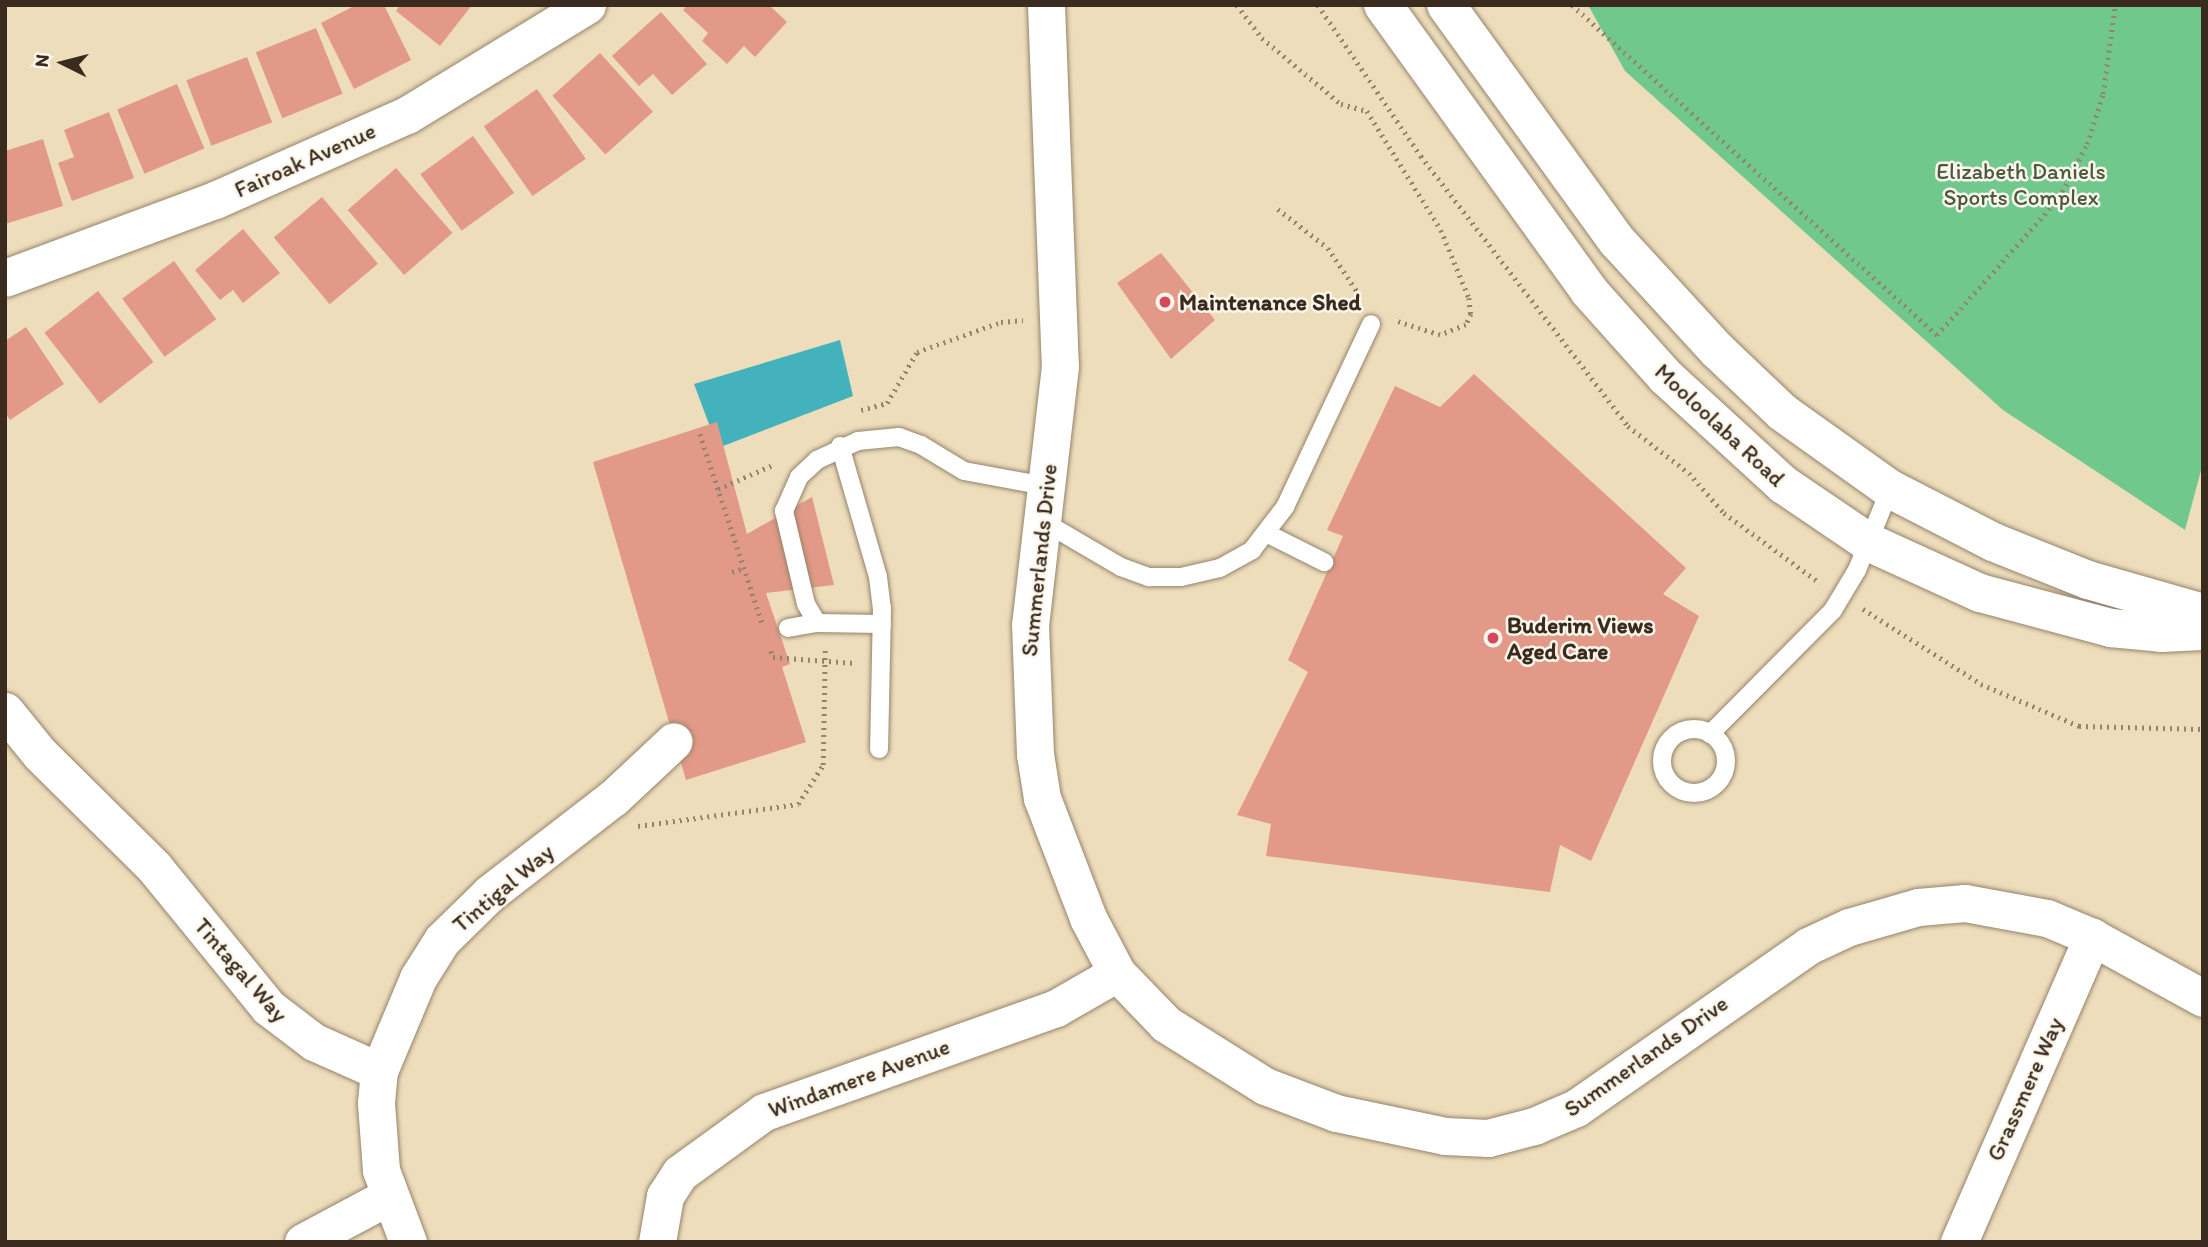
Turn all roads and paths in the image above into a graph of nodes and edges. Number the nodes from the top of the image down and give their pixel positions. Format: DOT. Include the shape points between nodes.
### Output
graph roads {
  1 [pos="587,5"];
  2 [pos="1046,5"];
  3 [pos="1237,5"];
  4 [pos="1383,5"];
  5 [pos="1446,5"];
  6 [pos="1472,5"];
  7 [pos="1572,5"];
  8 [pos="2115,5"];
  9 [pos="1518,103"];
  10 [pos="1278,209"];
  11 [pos="5,278"];
  12 [pos="1376,316"];
  13 [pos="1059,318"];
  14 [pos="848,413"];
  15 [pos="700,434"];
  16 [pos="840,446"];
  17 [pos="785,460"];
  18 [pos="718,489"];
  19 [pos="1890,489"];
  20 [pos="1042,502"];
  21 [pos="1268,534"];
  22 [pos="1868,542"];
  23 [pos="1324,562"];
  24 [pos="744,568"];
  25 [pos="732,572"];
  26 [pos="1866,611"];
  27 [pos="2203,613"];
  28 [pos="817,623"];
  29 [pos="882,624"];
  30 [pos="788,628"];
  31 [pos="764,631"];
  32 [pos="2203,631"];
  33 [pos="769,644"];
  34 [pos="825,646"];
  35 [pos="825,662"];
  36 [pos="5,711"];
  37 [pos="2203,729"];
  38 [pos="1710,734"];
  39 [pos="674,741"];
  40 [pos="879,749"];
  41 [pos="611,800"];
  42 [pos="2092,937"];
  43 [pos="1117,973"];
  44 [pos="2203,998"];
  45 [pos="379,1072"];
  46 [pos="389,1196"];
  47 [pos="303,1242"];
  48 [pos="408,1242"];
  49 [pos="657,1242"];
  50 [pos="1959,1242"];
  1 -- 11 [label="street, Fairoak Avenue" via="407,115 215,200"];
  2 -- 13 [label="street, Summerlands Drive"];
  3 -- 12 [label="path" via="1262,38 1341,104 1367,111 1441,230 1471,314 1466,325 1440,335"];
  4 -- 22 [label="main road, Mooloolaba Road" via="1513,190 1631,341 1743,451"];
  5 -- 9 [label="main road"];
  6 -- 9 [label="main road"];
  7 -- 8 [label="path" via="1937,335 2059,198 2087,144 2103,94"];
  9 -- 19 [label="main road" via="1616,241 1717,349 1782,412"];
  10 -- 12 [label="path" via="1328,248"];
  12 -- 21 [label="lane"];
  13 -- 14 [label="path" via="1001,322 929,346 909,361 887,403"];
  13 -- 20 [label="street, Summerlands Drive" via="1060,366"];
  15 -- 18 [label="path"];
  16 -- 20 [label="lane" via="899,438 921,445 964,471"];
  16 -- 28 [label="lane" via="799,477 784,511 800,589"];
  16 -- 29 [label="lane" via="878,578"];
  17 -- 18 [label="path"];
  18 -- 24 [label="path"];
  19 -- 22 [label="lane"];
  19 -- 27 [label="main road" via="2040,563"];
  20 -- 21 [label="lane" via="1121,567 1149,577 1181,577 1220,568"];
  20 -- 43 [label="street, Summerlands Drive" via="1028,665 1042,798 1088,918"];
  21 -- 23 [label="lane"];
  22 -- 32 [label="main road, Mooloolaba Road" via="1970,589 2035,611 2111,628"];
  22 -- 38 [label="lane" via="1833,610"];
  24 -- 25 [label="path"];
  24 -- 31 [label="path"];
  26 -- 37 [label="path" via="1981,684 2079,726"];
  28 -- 29 [label="lane"];
  28 -- 30 [label="lane"];
  29 -- 40 [label="lane"];
  33 -- 35 [label="path" via="773,657"];
  34 -- 35 [label="path"];
  35 -- 41 [label="path" via="823,765 798,804 642,828 629,821"];
  36 -- 45 [label="street, Tintagal Way" via="40,754 154,867 268,1007 314,1042"];
  39 -- 41 [label="street, Tintigal Way"];
  41 -- 45 [label="street, Tintigal Way" via="490,893 442,940 402,1011"];
  42 -- 43 [label="street, Summerlands Drive" via="2037,916 1965,902 1918,907 1849,927 1808,946 1751,983 1576,1108 1488,1138 1387,1126 1265,1086 1186,1041"];
  42 -- 44 [label="street, Summerlands Drive"];
  42 -- 50 [label="street, Grassmere Way"];
  43 -- 49 [label="street, Windamere Avenue" via="1056,1008 764,1112 680,1173 665,1196"];
  45 -- 46 [label="street" via="376,1139"];
  46 -- 47 [label="street"];
  46 -- 48 [label="street"];
}
